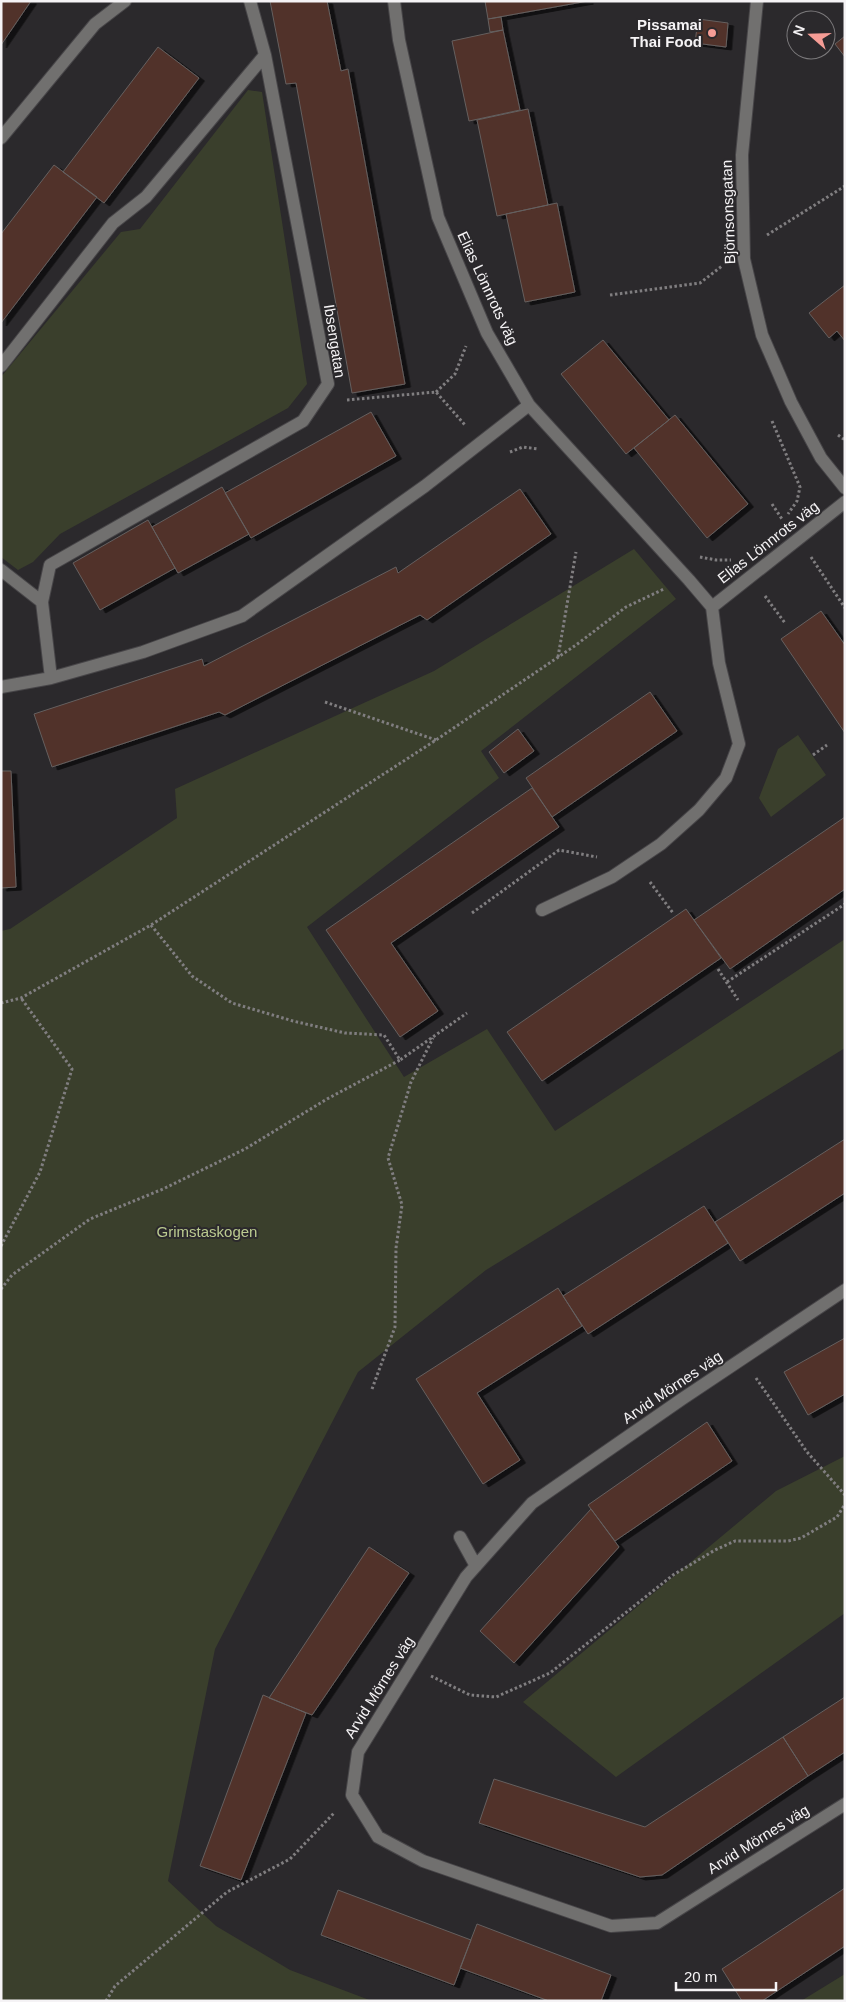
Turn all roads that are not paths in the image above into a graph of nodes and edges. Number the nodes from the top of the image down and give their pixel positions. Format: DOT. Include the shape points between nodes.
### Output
graph roads {
  1 [pos="125,1"];
  2 [pos="250,1"];
  3 [pos="394,1"];
  4 [pos="757,1"];
  5 [pos="265,55"];
  6 [pos="1,138"];
  7 [pos="1,366"];
  8 [pos="530,405"];
  9 [pos="845,488"];
  10 [pos="845,502"];
  11 [pos="1,570"];
  12 [pos="42,602"];
  13 [pos="712,607"];
  14 [pos="51,678"];
  15 [pos="1,687"];
  16 [pos="542,910"];
  17 [pos="845,1290"];
  18 [pos="460,1537"];
  19 [pos="476,1566"];
  20 [pos="845,1804"];
  1 -- 6 [label="street" via="95,24"];
  2 -- 5 [label="street, Ibsengatan"];
  3 -- 8 [label="street, Elias Lönnrots väg" via="399,40 438,217 487,333"];
  4 -- 9 [label="street, Björnsonsgatan" via="742,156 744,259 762,335 791,402 822,458"];
  5 -- 7 [label="street" via="146,197 113,222"];
  5 -- 12 [label="street, Ibsengatan" via="328,384 303,421 50,565"];
  8 -- 13 [label="street, Elias Lönnrots väg"];
  8 -- 14 [label="street" via="425,486 242,616 143,652"];
  10 -- 13 [label="street, Elias Lönnrots väg"];
  11 -- 12 [label="street"];
  12 -- 14 [label="street, Ibsengatan"];
  13 -- 16 [label="street" via="719,663 739,744 726,778 699,810 661,844 612,877"];
  14 -- 15 [label="street"];
  17 -- 19 [label="street, Arvid Mörnes väg" via="532,1503"];
  18 -- 19 [label="street"];
  19 -- 20 [label="street, Arvid Mörnes väg" via="466,1577 358,1752 352,1795 378,1837 423,1861 611,1926 657,1923"];
}
